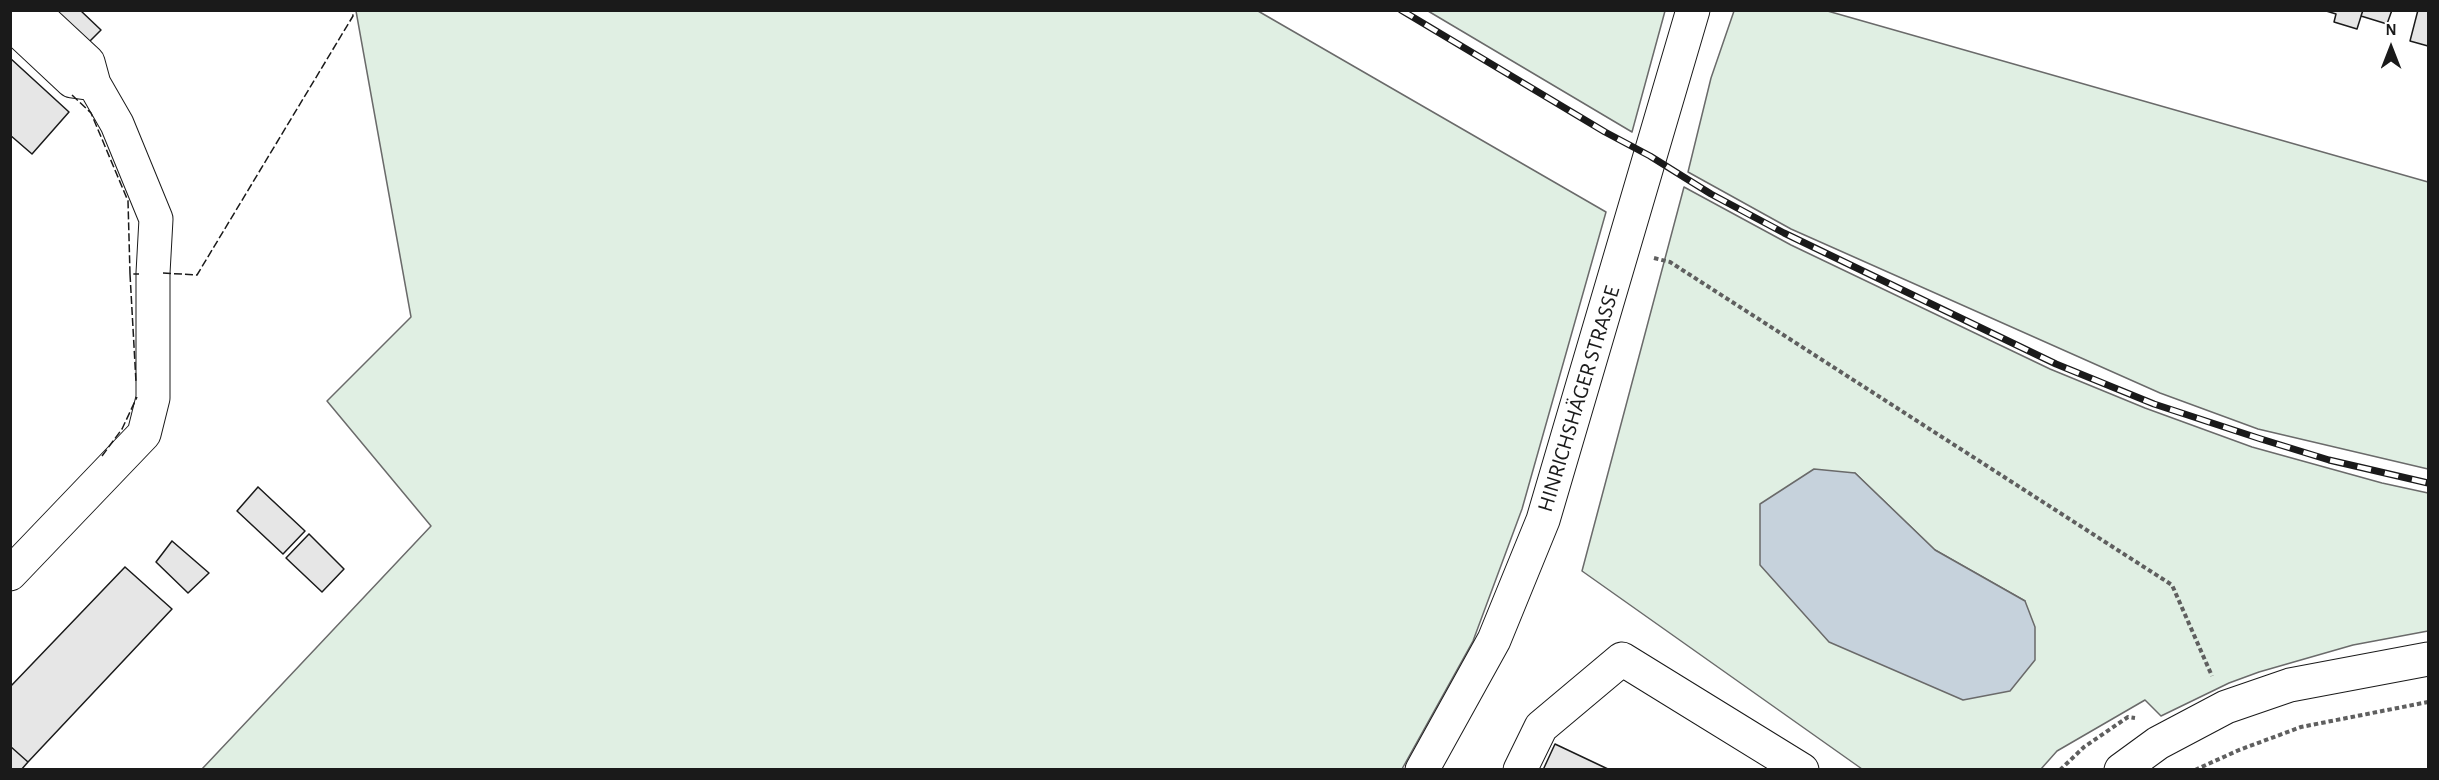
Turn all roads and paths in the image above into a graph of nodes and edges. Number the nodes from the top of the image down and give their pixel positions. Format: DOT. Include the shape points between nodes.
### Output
graph roads {
  1 [pos="33,10"];
  2 [pos="1693,10"];
  3 [pos="10,23"];
  4 [pos="94,84"];
  5 [pos="1624,249"];
  6 [pos="10,574"];
  7 [pos="2428,659"];
  8 [pos="2428,702"];
  9 [pos="2226,707"];
  10 [pos="1422,770"];
  11 [pos="1520,770"];
  12 [pos="1802,770"];
  13 [pos="2121,770"];
  14 [pos="2194,770"];
  1 -- 4 [label="main road" via="88,62"];
  2 -- 5 [label="main road, HINRICHSHÄGER STRASSE"];
  3 -- 4 [label="main road" via="72,81"];
  4 -- 6 [label="main road" via="117,124 156,219 153,398 144,434"];
  5 -- 9 [label="path" via="1670,262 2172,585"];
  5 -- 10 [label="main road, HINRICHSHÄGER STRASSE" via="1543,520 1494,640"];
  7 -- 9 [label="main road" via="2290,685"];
  8 -- 14 [label="path" via="2301,727"];
  9 -- 13 [label="main road" via="2158,743"];
  11 -- 12 [label="main road" via="1541,727 1622,660"];
}
